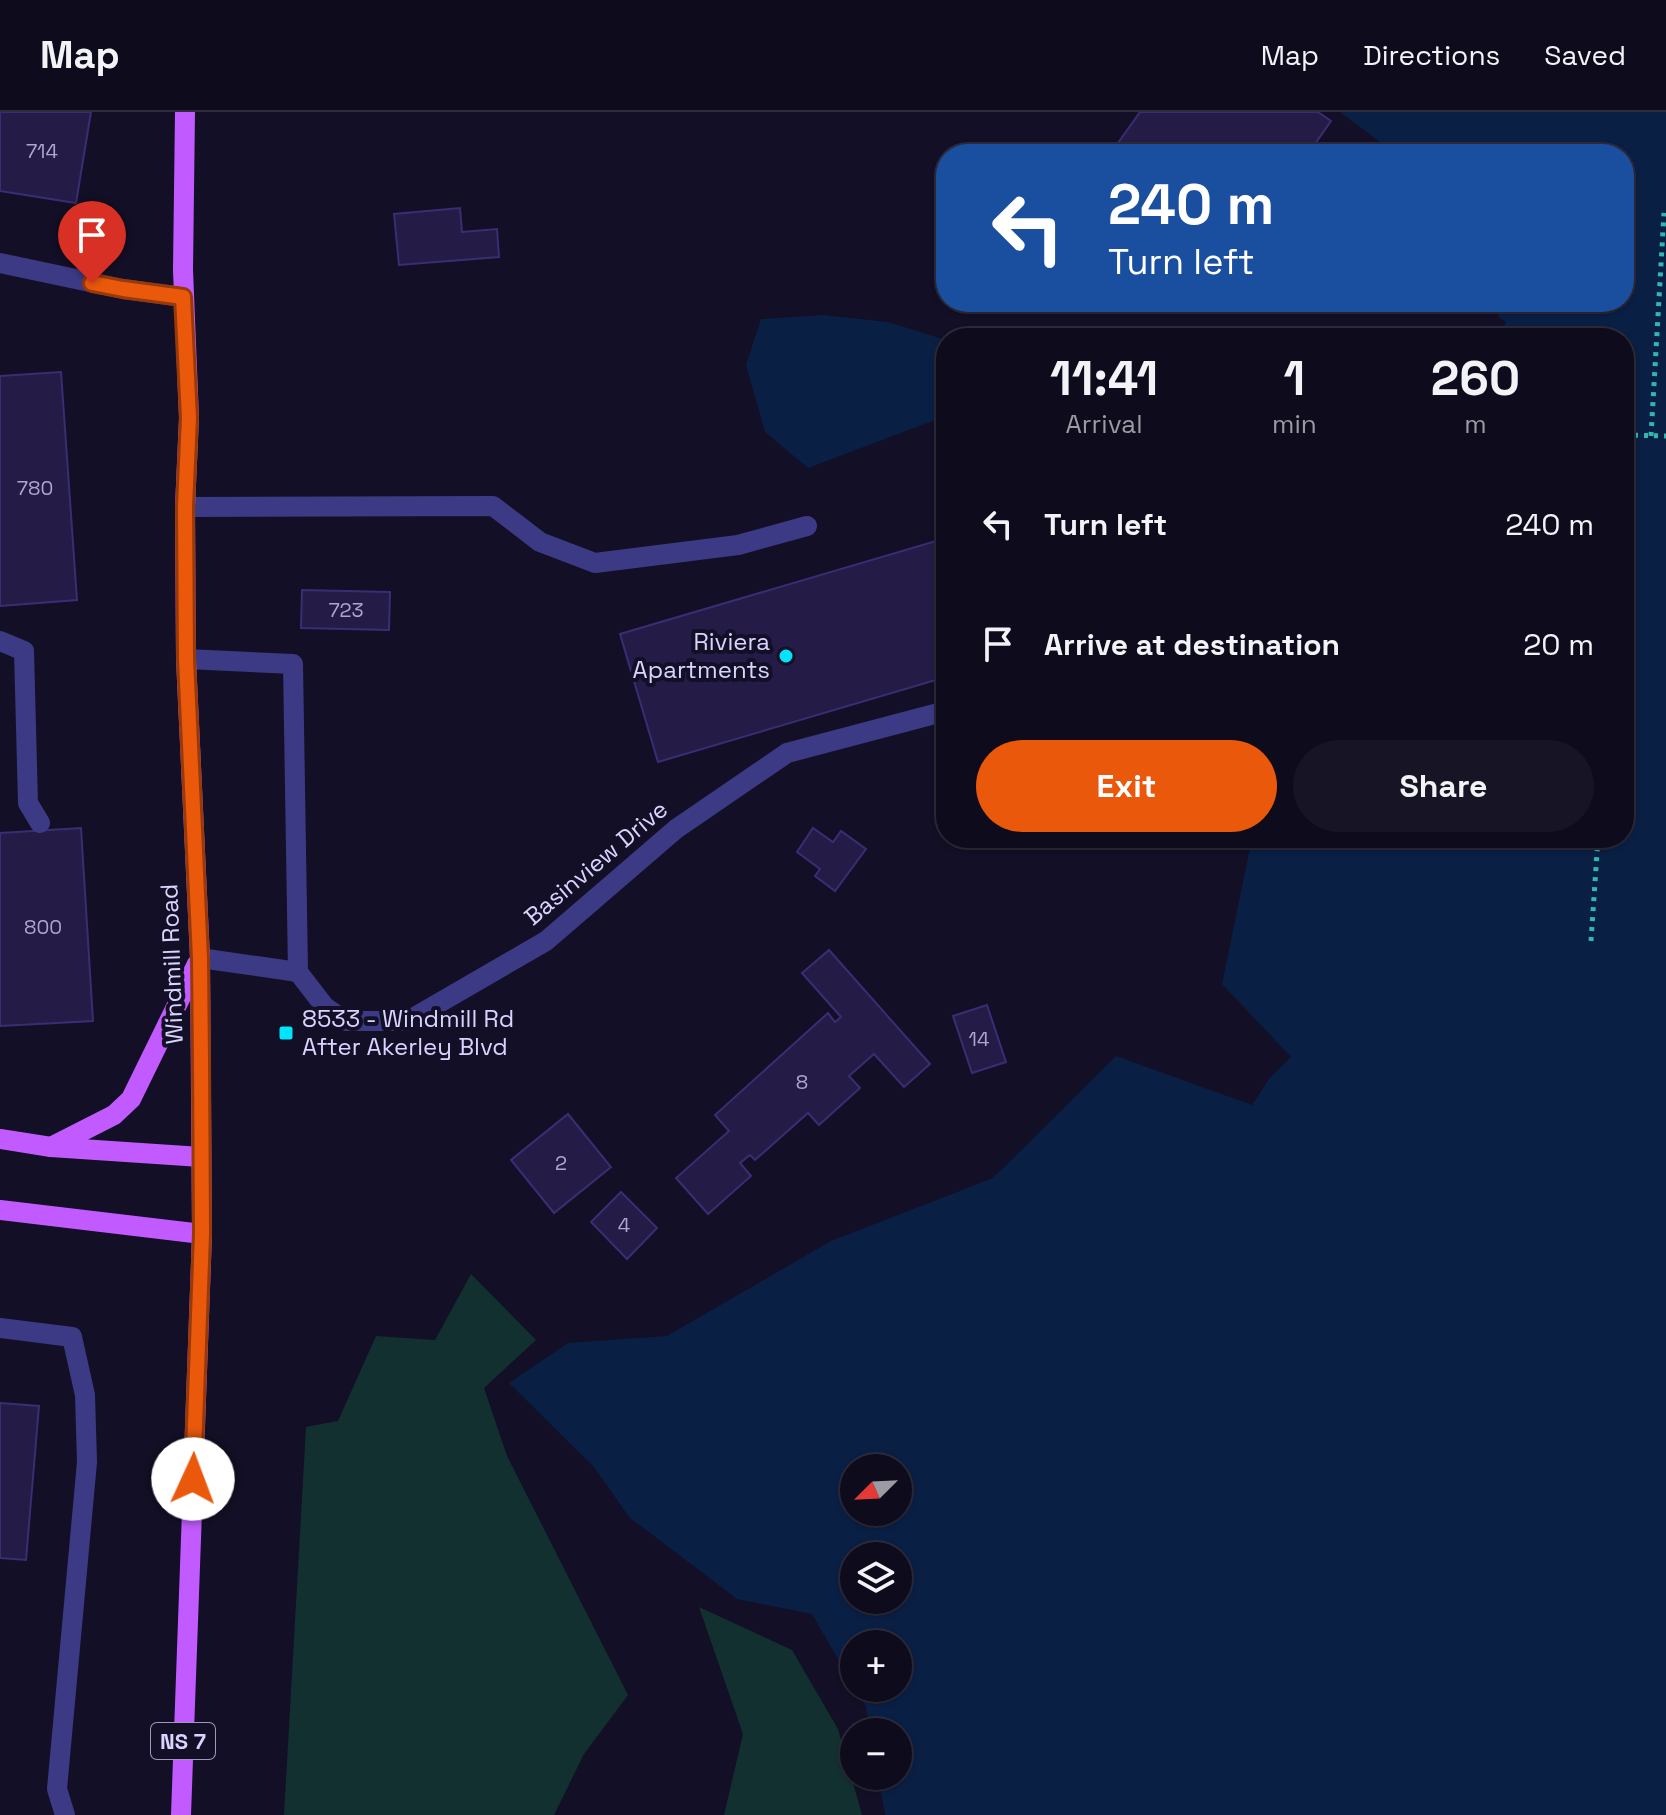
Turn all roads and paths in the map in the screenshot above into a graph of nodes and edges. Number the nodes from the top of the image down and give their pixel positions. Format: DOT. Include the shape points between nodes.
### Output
graph roads {
  1 [pos="185,112"];
  2 [pos="1664,213"];
  3 [pos="0,263"];
  4 [pos="183,297"];
  5 [pos="1634,435"];
  6 [pos="1651,436"];
  7 [pos="1666,436"];
  8 [pos="185,507"];
  9 [pos="807,526"];
  10 [pos="0,641"];
  11 [pos="186,659"];
  12 [pos="936,714"];
  13 [pos="40,823"];
  14 [pos="1597,848"];
  15 [pos="1591,941"];
  16 [pos="200,958"];
  17 [pos="298,972"];
  18 [pos="0,1139"];
  19 [pos="51,1147"];
  20 [pos="201,1157"];
  21 [pos="0,1210"];
  22 [pos="202,1234"];
  23 [pos="0,1328"];
  24 [pos="65,1815"];
  25 [pos="181,1815"];
  1 -- 4 [label="main road, Windmill Road / NS 7"];
  2 -- 6 [label="path"];
  3 -- 4 [label="street"];
  4 -- 8 [label="main road, Windmill Road / NS 7" via="189,418"];
  5 -- 6 [label="path"];
  6 -- 7 [label="path"];
  8 -- 9 [label="street" via="493,506 540,542 595,563 738,545"];
  8 -- 11 [label="main road, Windmill Road / NS 7"];
  10 -- 13 [label="street" via="24,651 28,803"];
  11 -- 16 [label="main road, Windmill Road / NS 7"];
  11 -- 17 [label="street" via="293,664"];
  12 -- 17 [label="street, Basinview Drive" via="787,753 676,829 546,941 408,1021 346,1021 325,1007"];
  14 -- 15 [label="path"];
  16 -- 17 [label="street"];
  16 -- 19 [label="main road" via="131,1099 114,1115"];
  16 -- 20 [label="main road, Windmill Road / NS 7"];
  18 -- 19 [label="main road"];
  19 -- 20 [label="main road"];
  20 -- 22 [label="main road, Windmill Road / NS 7"];
  21 -- 22 [label="main road"];
  22 -- 25 [label="main road, Windmill Road / NS 7"];
  23 -- 24 [label="street" via="72,1337 85,1395 87,1462 57,1789"];
}
